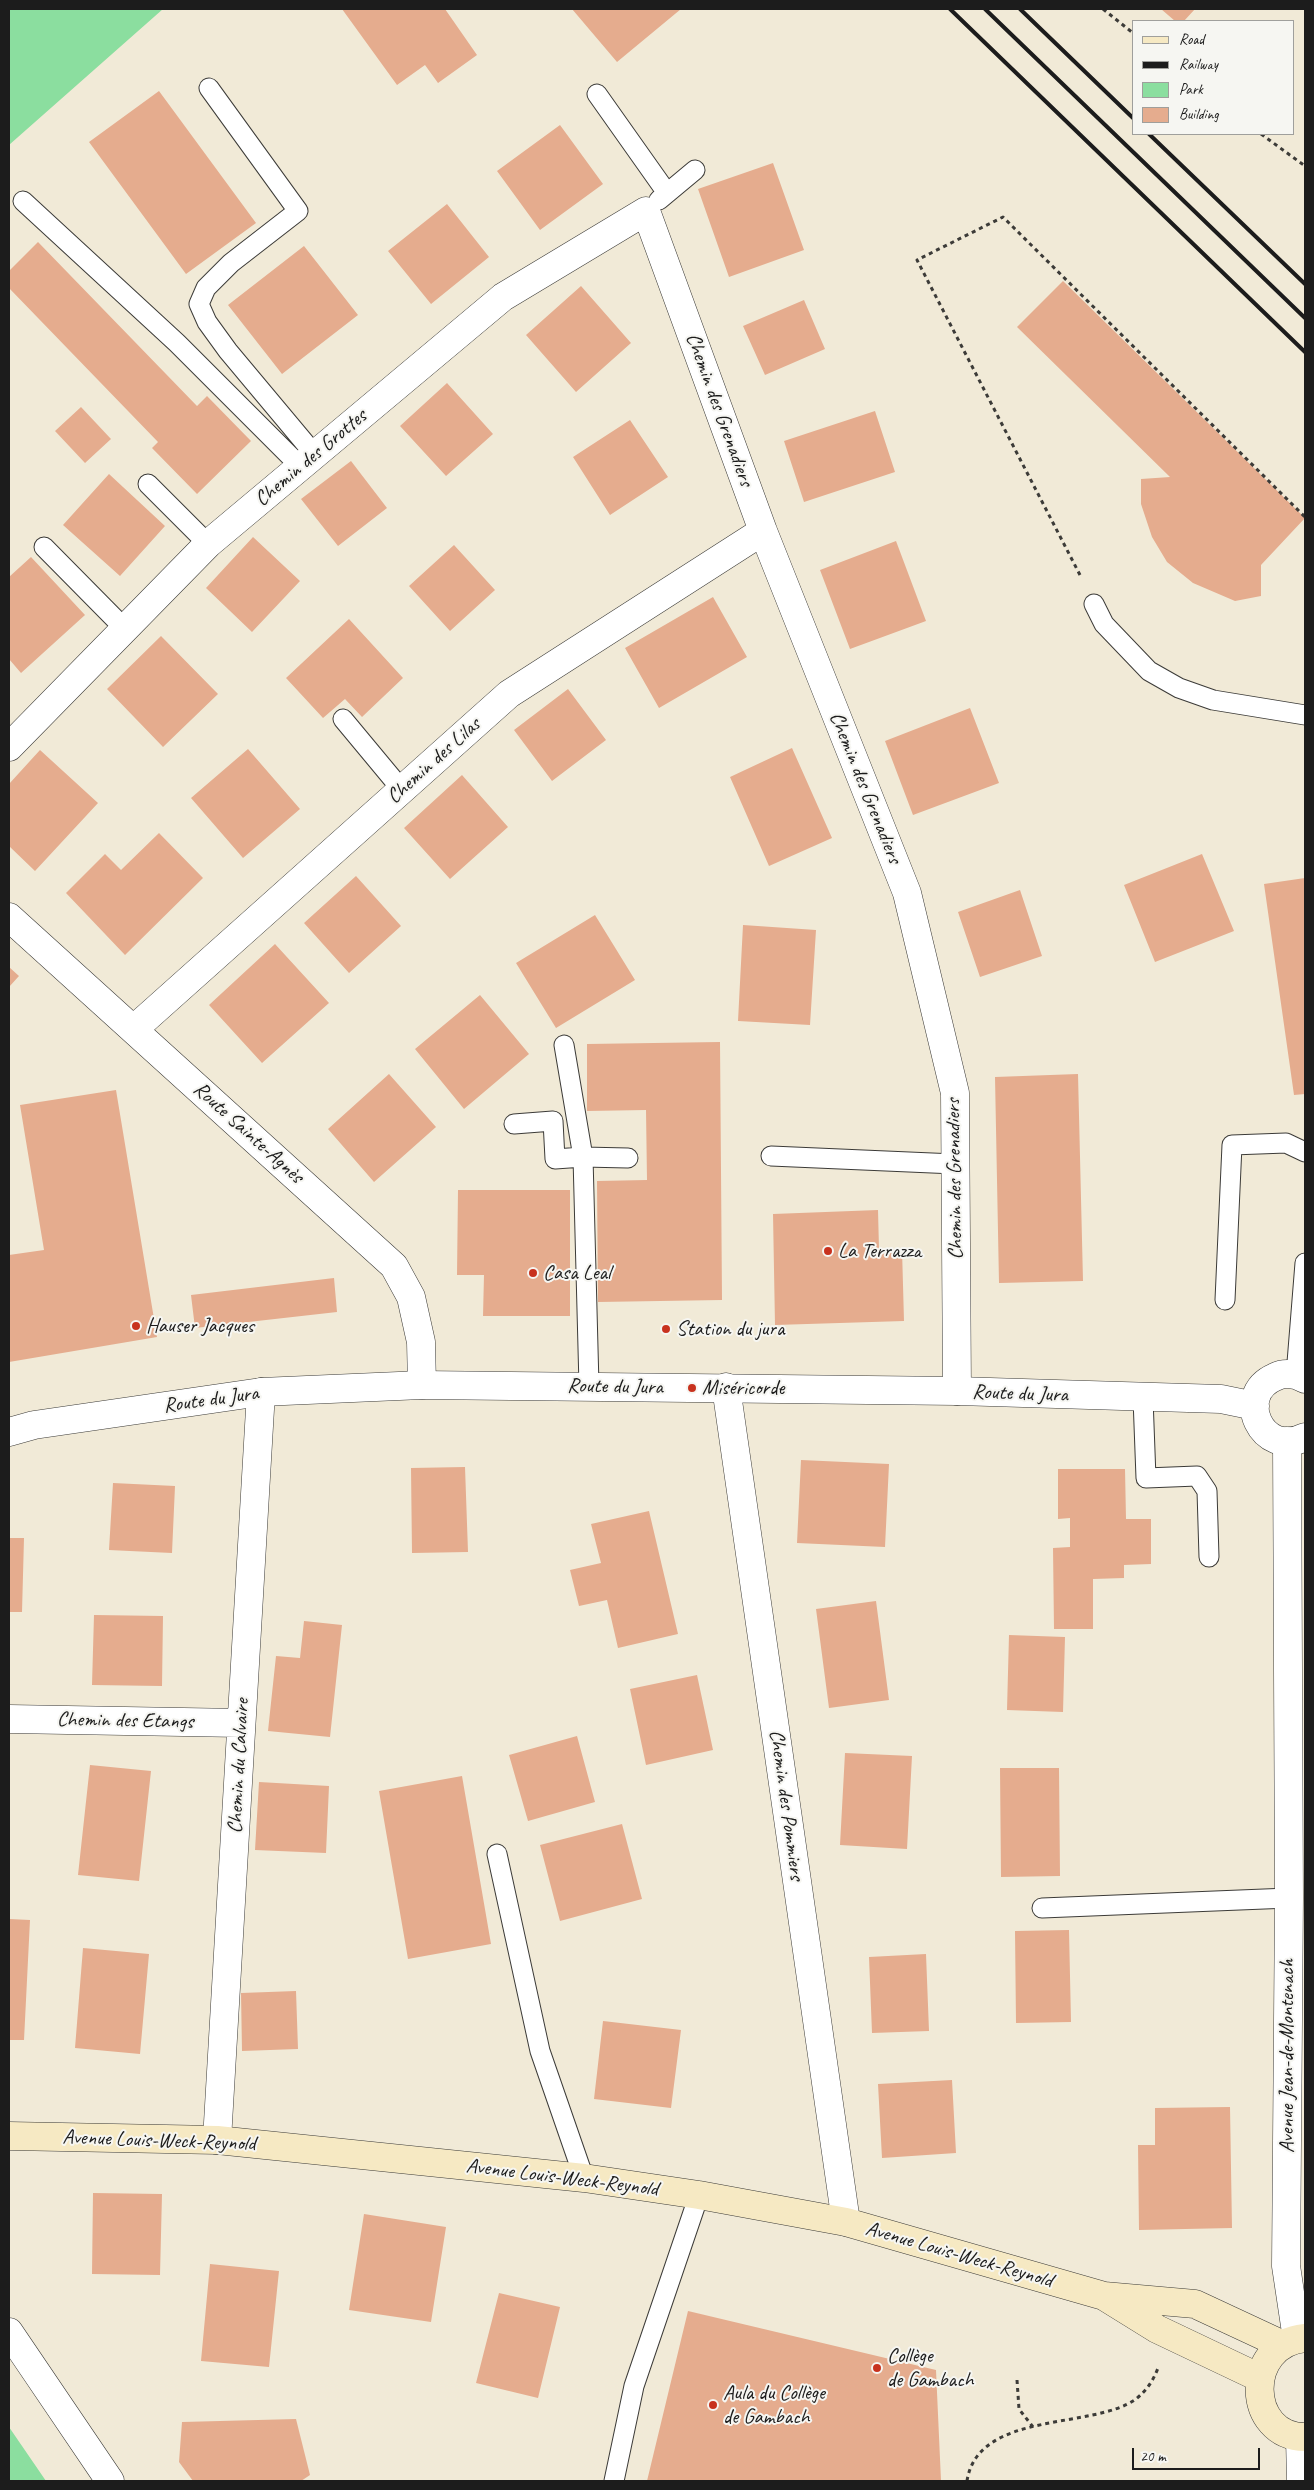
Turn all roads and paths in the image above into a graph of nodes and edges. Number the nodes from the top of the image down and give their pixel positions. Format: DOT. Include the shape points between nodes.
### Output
graph roads {
  1 [pos="1102,9"];
  2 [pos="1132,32"];
  3 [pos="209,88"];
  4 [pos="597,94"];
  5 [pos="1262,135"];
  6 [pos="1305,166"];
  7 [pos="695,170"];
  8 [pos="667,193"];
  9 [pos="23,201"];
  10 [pos="646,211"];
  11 [pos="308,461"];
  12 [pos="148,484"];
  13 [pos="1305,517"];
  14 [pos="763,531"];
  15 [pos="208,544"];
  16 [pos="44,547"];
  17 [pos="1094,604"];
  18 [pos="125,629"];
  19 [pos="1305,715"];
  20 [pos="343,719"];
  21 [pos="9,747"];
  22 [pos="402,790"];
  23 [pos="9,917"];
  24 [pos="134,1030"];
  25 [pos="564,1046"];
  26 [pos="514,1124"];
  27 [pos="1305,1152"];
  28 [pos="770,1156"];
  29 [pos="583,1157"];
  30 [pos="628,1158"];
  31 [pos="956,1164"];
  32 [pos="1305,1264"];
  33 [pos="1224,1300"];
  34 [pos="1301,1377"];
  35 [pos="422,1385"];
  36 [pos="590,1386"];
  37 [pos="726,1387"];
  38 [pos="262,1392"];
  39 [pos="957,1392"];
  40 [pos="1143,1398"];
  41 [pos="1255,1406"];
  42 [pos="9,1432"];
  43 [pos="1296,1439"];
  44 [pos="1209,1557"];
  45 [pos="9,1719"];
  46 [pos="241,1723"];
  47 [pos="497,1854"];
  48 [pos="1289,1898"];
  49 [pos="1042,1908"];
  50 [pos="9,2136"];
  51 [pos="217,2140"];
  52 [pos="584,2178"];
  53 [pos="699,2195"];
  54 [pos="846,2222"];
  55 [pos="1104,2296"];
  56 [pos="9,2332"];
  57 [pos="1295,2341"];
  58 [pos="1159,2364"];
  59 [pos="1260,2378"];
  60 [pos="1017,2380"];
  61 [pos="1033,2426"];
  62 [pos="1303,2437"];
  63 [pos="110,2481"];
  64 [pos="614,2481"];
  65 [pos="967,2481"];
  66 [pos="1300,2481"];
  1 -- 2 [label="path"];
  3 -- 11 [label="lane" via="298,210 231,263 206,288 199,304 207,322"];
  4 -- 8 [label="lane"];
  5 -- 6 [label="path"];
  7 -- 8 [label="lane"];
  8 -- 10 [label="lane"];
  9 -- 11 [label="lane"];
  10 -- 11 [label="street, Chemin des Grottes" via="503,297"];
  10 -- 14 [label="street, Chemin des Grenadiers"];
  11 -- 15 [label="street, Chemin des Grottes"];
  12 -- 15 [label="lane"];
  13 -- 17 [label="path" via="1004,217 917,260"];
  14 -- 22 [label="street, Chemin des Lilas" via="509,694"];
  14 -- 31 [label="street, Chemin des Grenadiers" via="907,893 955,1093"];
  15 -- 18 [label="street, Chemin des Grottes"];
  16 -- 18 [label="lane"];
  17 -- 19 [label="lane" via="1104,624 1148,671 1179,688 1213,700"];
  18 -- 21 [label="street, Chemin des Grottes"];
  20 -- 22 [label="lane"];
  22 -- 24 [label="street, Chemin des Lilas"];
  23 -- 24 [label="street, Route Sainte-Agnès"];
  24 -- 35 [label="street, Route Sainte-Agnès" via="394,1266 411,1297 422,1342"];
  25 -- 29 [label="lane"];
  26 -- 29 [label="lane" via="552,1121 555,1159"];
  27 -- 33 [label="lane" via="1286,1143 1232,1146"];
  28 -- 31 [label="lane"];
  29 -- 30 [label="lane"];
  29 -- 36 [label="lane"];
  31 -- 39 [label="street, Chemin des Grenadiers"];
  32 -- 34 [label="lane"];
  34 -- 41 [label="street" via="1280,1375 1266,1382 1257,1395"];
  35 -- 36 [label="street, Route du Jura"];
  35 -- 38 [label="street, Route du Jura"];
  36 -- 37 [label="street, Route du Jura"];
  37 -- 39 [label="street, Route du Jura"];
  37 -- 54 [label="street, Chemin des Pommiers"];
  38 -- 42 [label="street, Route du Jura"];
  38 -- 46 [label="street, Chemin du Calvaire"];
  39 -- 40 [label="street, Route du Jura"];
  40 -- 41 [label="street, Route du Jura" via="1221,1399"];
  40 -- 44 [label="lane" via="1146,1478 1197,1476 1207,1491"];
  41 -- 43 [label="street" via="1256,1419 1263,1431 1274,1438"];
  43 -- 48 [label="street, Avenue Jean-de-Montenach" via="1289,1481"];
  45 -- 46 [label="street, Chemin des Etangs"];
  46 -- 51 [label="street, Chemin du Calvaire"];
  47 -- 52 [label="lane" via="540,2051"];
  48 -- 49 [label="lane"];
  48 -- 57 [label="street, Avenue Jean-de-Montenach" via="1286,2266"];
  50 -- 51 [label="main road, Avenue Louis-Weck-Reynold"];
  51 -- 52 [label="main road, Avenue Louis-Weck-Reynold"];
  52 -- 53 [label="main road, Avenue Louis-Weck-Reynold"];
  53 -- 54 [label="main road, Avenue Louis-Weck-Reynold"];
  53 -- 64 [label="lane" via="634,2386"];
  54 -- 55 [label="main road, Avenue Louis-Weck-Reynold"];
  55 -- 57 [label="main road, Avenue Louis-Weck-Reynold" via="1195,2304"];
  55 -- 59 [label="main road, Avenue Louis-Weck-Reynold" via="1157,2329"];
  56 -- 63 [label="street"];
  57 -- 59 [label="main road" via="1271,2356"];
  58 -- 61 [label="path" via="1153,2381 1134,2400 1118,2408"];
  59 -- 62 [label="main road" via="1261,2400 1266,2414 1286,2432"];
  60 -- 61 [label="path" via="1019,2409"];
  61 -- 65 [label="path" via="991,2443 979,2455"];
  62 -- 66 [label="street"];
}
